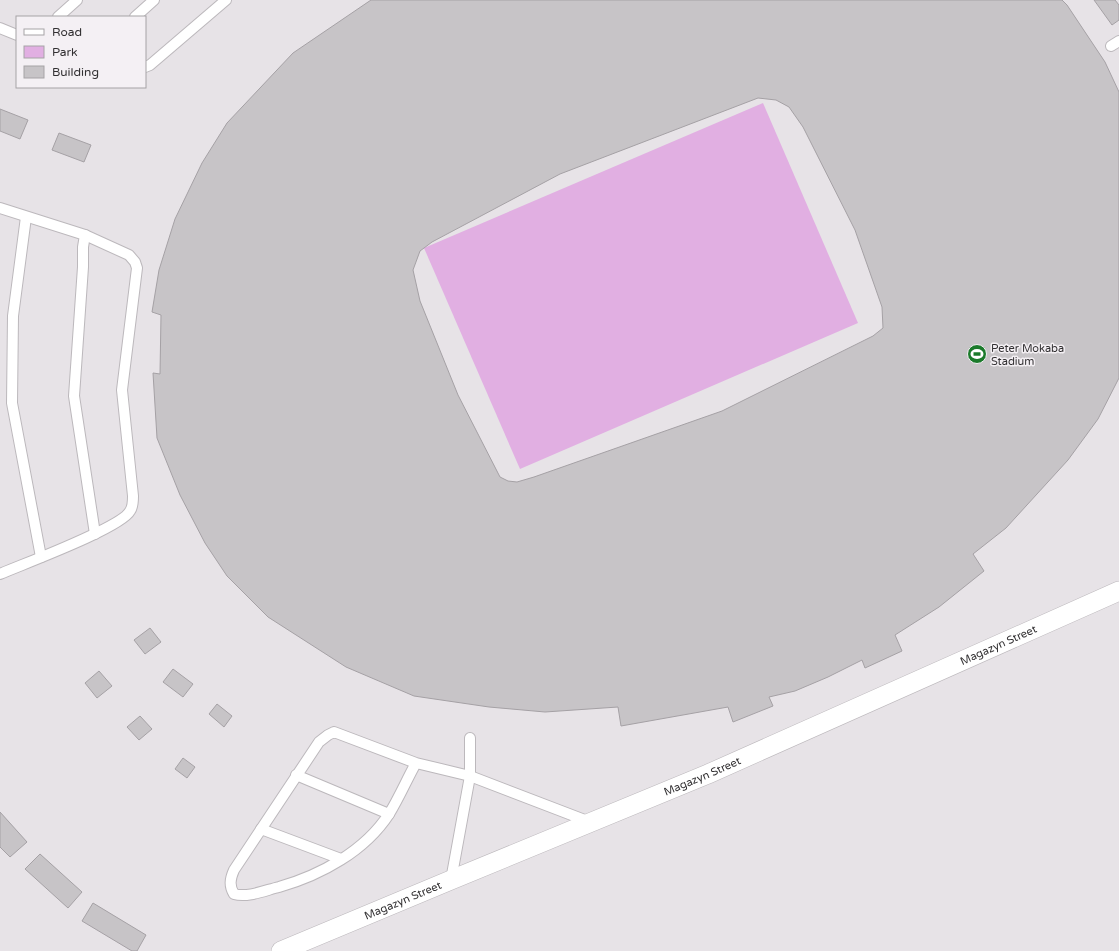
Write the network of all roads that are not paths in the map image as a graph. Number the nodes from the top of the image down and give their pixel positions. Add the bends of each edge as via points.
1 (77, 0) edge
2 (154, 0) edge
3 (226, 0) edge
4 (59, 16) edge
5 (136, 16) edge
6 (0, 28) edge
7 (16, 34) edge
8 (146, 67) edge
9 (0, 208) edge
10 (26, 216) junction
11 (85, 235) junction
12 (95, 534) junction
13 (41, 556) junction
14 (0, 574) edge
15 (1119, 591) edge
16 (470, 738) dead end
17 (416, 762) junction
18 (296, 775) junction
19 (470, 776) junction
20 (389, 814) junction
21 (590, 822) junction
22 (261, 829) junction
23 (341, 859) junction
24 (451, 880) junction
25 (281, 951) edge

1 - 4 lane
2 - 5 lane
3 - 8 lane
6 - 7 lane
9 - 10 lane
10 - 11 lane
10 - 13 lane via 12,316 12,403
11 - 12 lane via 74,396
11 - 12 lane via 129,255 137,268 122,390 133,496 131,511
12 - 13 lane
13 - 14 lane
15 - 21 street, Magazyn Street via 708,774
16 - 19 lane
17 - 18 lane via 334,732 319,742
17 - 19 lane
17 - 20 lane
18 - 20 lane
18 - 22 lane
19 - 21 lane
19 - 24 lane
20 - 23 lane via 367,841
21 - 24 street, Magazyn Street
22 - 23 lane
22 - 23 lane via 231,876 231,890 234,894 240,896 299,881
24 - 25 street, Magazyn Street

